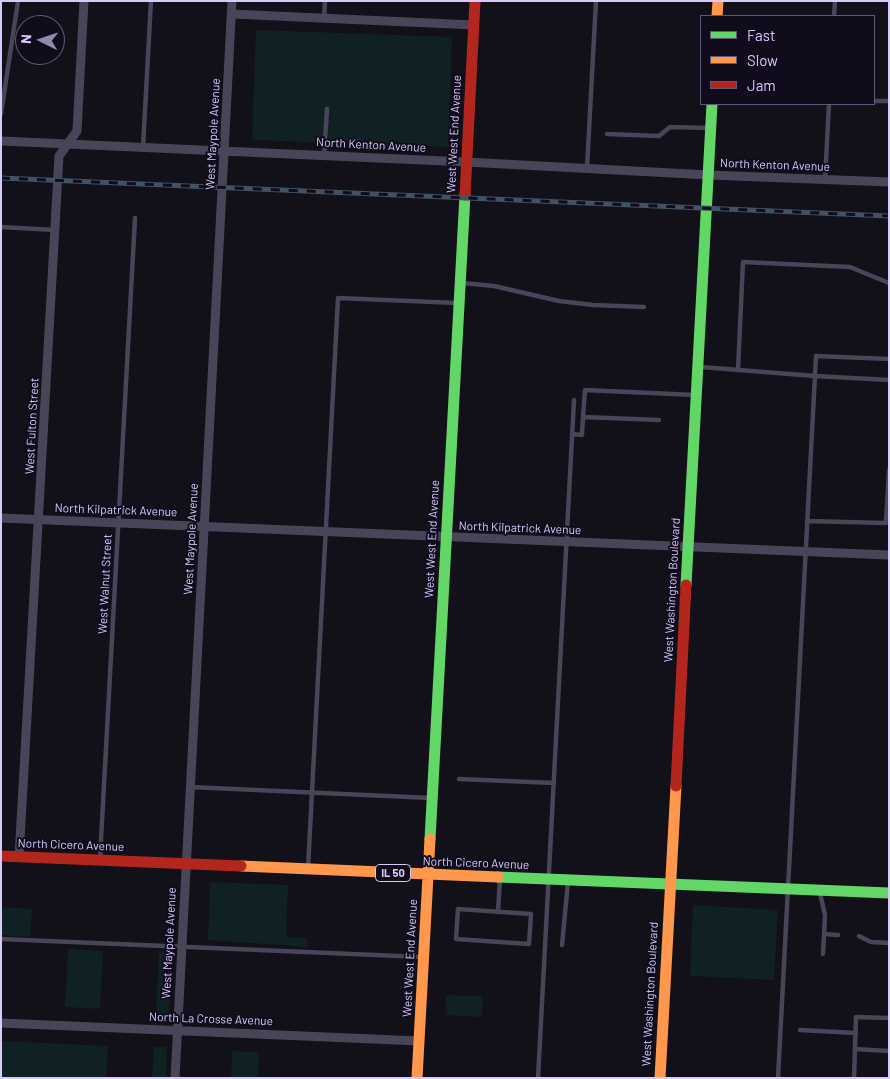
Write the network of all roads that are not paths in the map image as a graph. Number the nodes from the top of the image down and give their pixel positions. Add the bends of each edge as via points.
1 (18, 1) edge
2 (84, 1) edge
3 (151, 1) edge
4 (232, 1) edge
5 (325, 1) edge
6 (475, 1) edge
7 (596, 1) edge
8 (718, 1) edge
9 (835, 1) edge
10 (232, 14) junction
11 (717, 15) edge
12 (834, 15) edge
13 (324, 18) junction
14 (474, 25) junction
15 (875, 100) edge
16 (889, 101) edge
17 (712, 105) edge
18 (830, 105) edge
19 (326, 109) dead end
20 (1, 114) edge
21 (711, 128) junction
22 (607, 134) dead end
23 (1, 141) edge
24 (68, 144) junction
25 (143, 147) junction
26 (224, 151) junction
27 (324, 156) junction
28 (466, 162) junction
29 (587, 170) junction
30 (708, 175) junction
31 (825, 180) junction
32 (889, 182) edge
33 (135, 218) dead end
34 (1, 227) edge
35 (55, 230) junction
36 (460, 283) junction
37 (889, 283) edge
38 (459, 303) junction
39 (644, 306) dead end
40 (889, 359) edge
41 (698, 366) junction
42 (738, 370) junction
43 (815, 376) junction
44 (889, 380) edge
45 (696, 395) junction
46 (574, 400) dead end
47 (583, 417) junction
48 (659, 420) dead end
49 (572, 434) junction
50 (889, 470) edge
51 (1, 518) edge
52 (39, 520) junction
53 (807, 521) junction
54 (118, 523) junction
55 (204, 527) junction
56 (325, 532) junction
57 (446, 537) junction
58 (567, 542) junction
59 (688, 547) junction
60 (806, 552) junction
61 (889, 556) edge
62 (459, 779) dead end
63 (554, 783) junction
64 (190, 787) junction
65 (312, 792) junction
66 (432, 798) junction
67 (1, 856) edge
68 (19, 857) junction
69 (100, 860) junction
70 (186, 864) junction
71 (308, 869) junction
72 (428, 874) junction
73 (500, 877) junction
74 (548, 879) junction
75 (568, 880) junction
76 (669, 884) junction
77 (788, 889) junction
78 (819, 891) junction
79 (889, 893) edge
80 (498, 912) junction
81 (824, 934) junction
82 (838, 935) dead end
83 (859, 936) dead end
84 (1, 939) edge
85 (889, 943) edge
86 (562, 945) dead end
87 (182, 947) junction
88 (823, 954) dead end
89 (424, 958) junction
90 (889, 1018) edge
91 (1, 1023) edge
92 (177, 1030) junction
93 (800, 1030) dead end
94 (856, 1033) junction
95 (419, 1040) junction
96 (855, 1048) junction
97 (889, 1050) edge
98 (175, 1078) edge
99 (417, 1078) edge
100 (538, 1078) edge
101 (660, 1078) edge
102 (778, 1078) edge
103 (854, 1078) edge

1 - 20 lane
2 - 24 street, West Fulton Street via 77,131
3 - 25 lane
4 - 10 street, West Maypole Avenue
5 - 13 lane
6 - 14 street, West West End Avenue
7 - 29 lane
8 - 11 street
9 - 12 lane
10 - 13 street
10 - 26 street, West Maypole Avenue
13 - 14 street
14 - 28 street, West West End Avenue
15 - 16 lane
17 - 21 street, West Washington Boulevard
18 - 31 lane
19 - 27 lane
21 - 22 lane via 670,127 659,136
21 - 30 street, West Washington Boulevard
23 - 24 street, North Kenton Avenue
24 - 25 street, North Kenton Avenue
24 - 35 street, West Fulton Street via 60,156
25 - 26 street, North Kenton Avenue
26 - 27 street, North Kenton Avenue
26 - 55 street, West Maypole Avenue
27 - 28 street, North Kenton Avenue
28 - 29 street, North Kenton Avenue
28 - 36 street, West West End Avenue
29 - 30 street, North Kenton Avenue
30 - 31 street, North Kenton Avenue
30 - 41 street, West Washington Boulevard
31 - 32 street, North Kenton Avenue
33 - 54 lane, West Walnut Street
34 - 35 lane
35 - 52 street, West Fulton Street
36 - 38 street, West West End Avenue
36 - 39 lane via 494,286 559,301
37 - 42 lane via 850,267 742,262
38 - 56 lane via 338,298
38 - 57 street, West West End Avenue
40 - 43 lane via 816,356
41 - 42 lane
41 - 45 street, West Washington Boulevard
42 - 43 lane
43 - 44 lane
43 - 53 lane
45 - 47 lane via 585,390
45 - 59 street, West Washington Boulevard
46 - 49 lane
47 - 48 lane
47 - 49 lane via 582,435
49 - 58 lane
50 - 53 lane via 886,523
51 - 52 street, North Kilpatrick Avenue
52 - 54 street, North Kilpatrick Avenue
52 - 68 street, West Fulton Street
53 - 60 lane
54 - 55 street, North Kilpatrick Avenue
54 - 69 lane, West Walnut Street
55 - 56 street, North Kilpatrick Avenue
55 - 64 street, West Maypole Avenue
56 - 57 street, North Kilpatrick Avenue
56 - 65 lane
57 - 58 street, North Kilpatrick Avenue
57 - 66 street, West West End Avenue
58 - 59 street, North Kilpatrick Avenue
58 - 63 lane
59 - 60 street, North Kilpatrick Avenue
59 - 76 street, West Washington Boulevard
60 - 61 street, North Kilpatrick Avenue
60 - 77 lane
62 - 63 lane
63 - 74 lane
64 - 65 lane
64 - 70 street, West Maypole Avenue
65 - 66 lane
65 - 71 lane
66 - 72 street, West West End Avenue
67 - 68 street, North Cicero Avenue / IL 50
68 - 69 street, North Cicero Avenue / IL 50
69 - 70 street, North Cicero Avenue / IL 50
70 - 71 street, North Cicero Avenue / IL 50
70 - 87 street, West Maypole Avenue
71 - 72 street, North Cicero Avenue / IL 50
72 - 73 street, North Cicero Avenue / IL 50
72 - 89 street, West West End Avenue
73 - 74 street, North Cicero Avenue / IL 50
73 - 80 lane
74 - 75 street, North Cicero Avenue / IL 50
74 - 100 lane
75 - 76 street, North Cicero Avenue / IL 50
75 - 86 lane
76 - 77 street, North Cicero Avenue / IL 50
76 - 101 street, West Washington Boulevard
77 - 78 street, North Cicero Avenue / IL 50
77 - 102 lane
78 - 79 street, North Cicero Avenue / IL 50
78 - 81 lane via 825,915
80 - 80 lane via 458,909 456,940 529,944 531,914
81 - 82 lane
81 - 88 lane
83 - 85 lane via 870,942
84 - 87 lane
87 - 89 lane
87 - 92 street, West Maypole Avenue
89 - 95 street, West West End Avenue
90 - 94 lane via 856,1017
91 - 92 street, North La Crosse Avenue
92 - 95 street, North La Crosse Avenue
92 - 98 street, West Maypole Avenue
93 - 94 lane
94 - 96 lane
95 - 99 street, West West End Avenue
96 - 97 lane
96 - 103 lane

